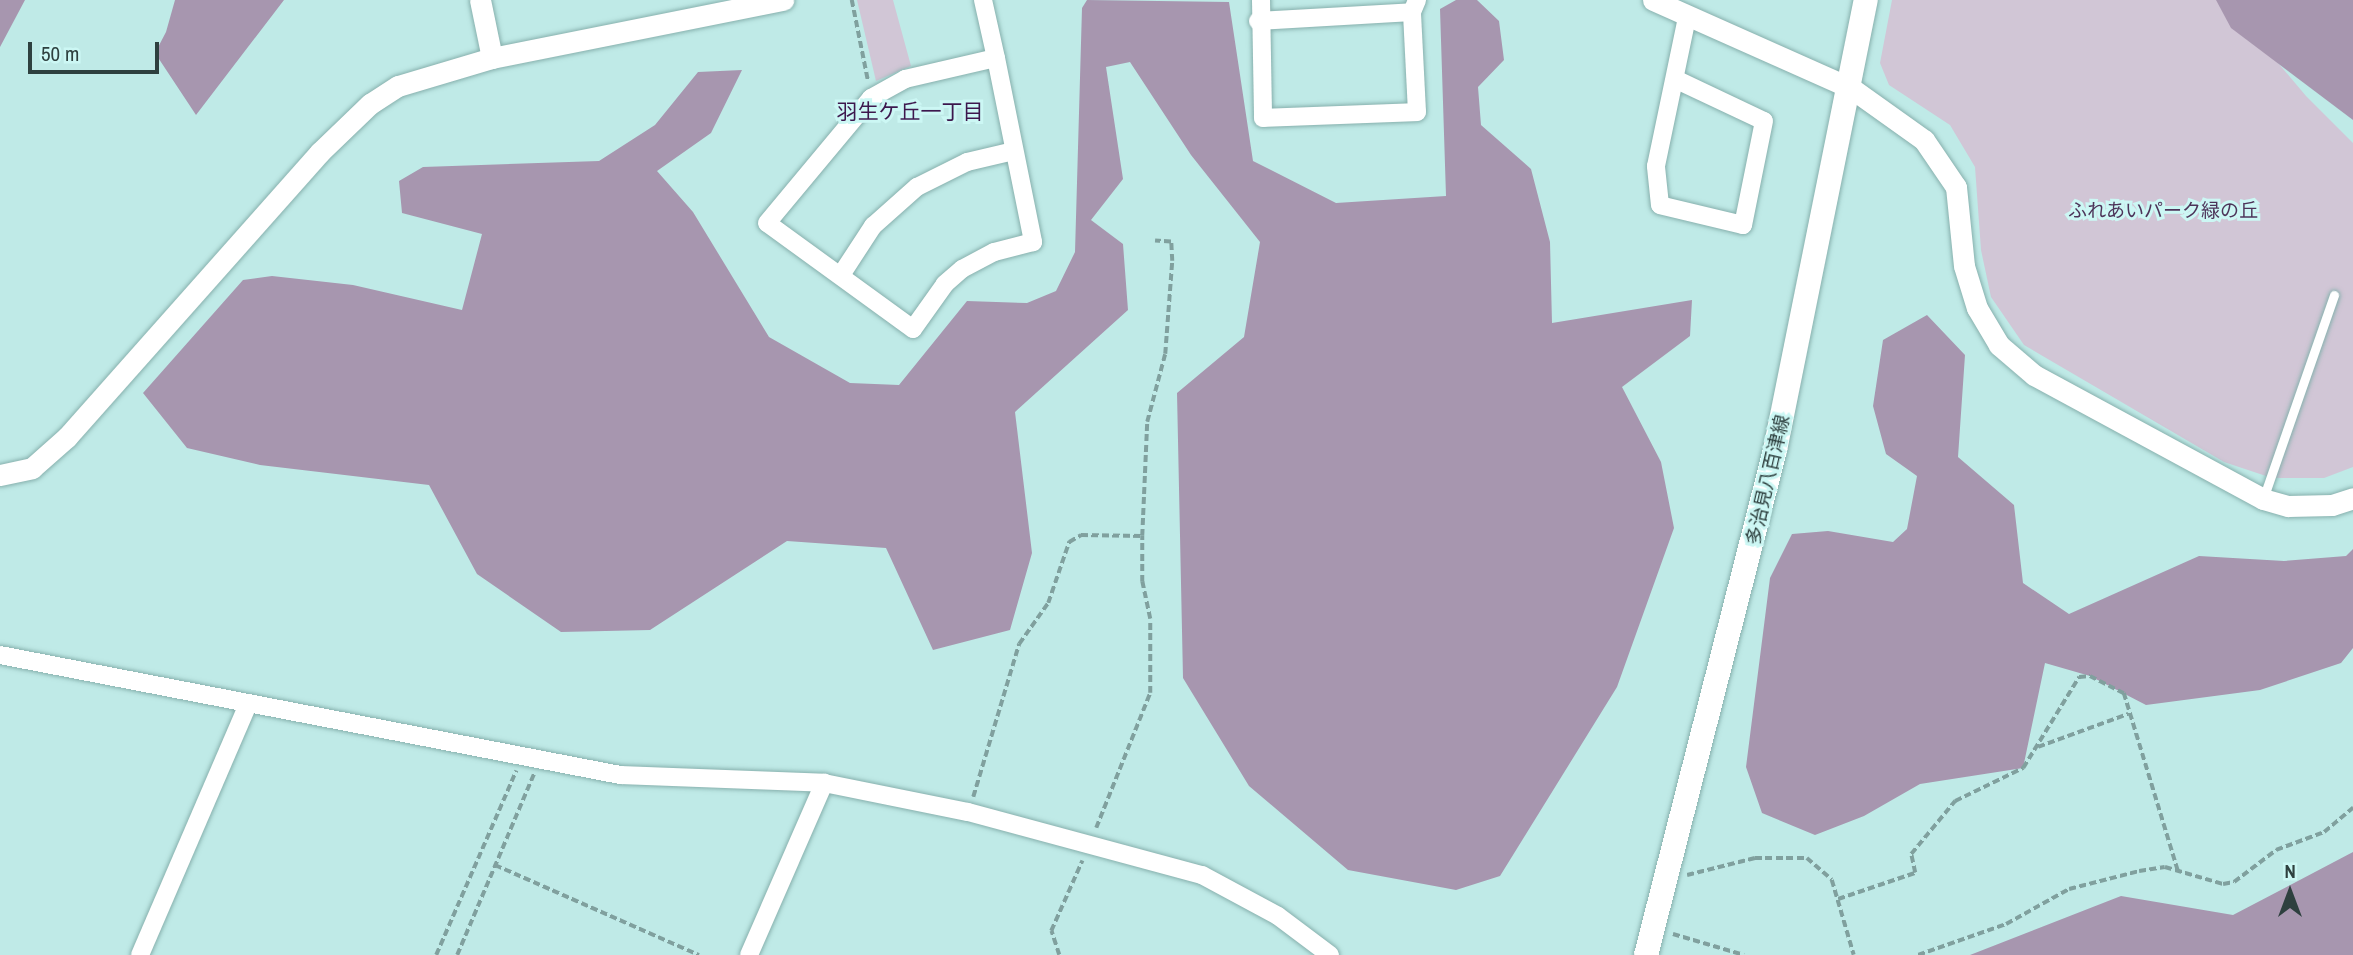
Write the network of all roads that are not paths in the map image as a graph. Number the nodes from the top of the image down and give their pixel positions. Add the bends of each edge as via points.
1 (480, 0) edge
2 (783, 0) edge
3 (983, 0) edge
4 (1261, 0) edge
5 (1653, 0) edge
6 (1866, 0) edge
7 (1414, 6) edge
8 (1687, 17) junction
9 (1258, 21) junction
10 (492, 58) junction
11 (996, 58) junction
12 (1675, 79) junction
13 (1851, 88) junction
14 (1014, 151) junction
15 (841, 275) junction
16 (2334, 295) dead end
17 (0, 475) edge
18 (2353, 498) edge
19 (2263, 499) junction
20 (0, 655) edge
21 (247, 706) junction
22 (824, 783) junction
23 (140, 955) edge
24 (749, 955) edge
25 (1330, 955) edge
26 (1646, 955) edge

1 - 10 street
2 - 10 street
3 - 11 street
4 - 9 street
5 - 8 street
6 - 13 main road, 多治見八百津線
7 - 9 street
7 - 9 street via 1417,112 1263,118
8 - 12 street
8 - 13 street
10 - 17 street via 425,76 370,104 319,153 67,437 32,468
11 - 14 street
11 - 15 street via 905,79 872,98 767,223
12 - 12 street via 1656,166 1660,205 1743,225 1764,121
13 - 19 street via 1908,125 1940,157 1956,187 1968,284 1987,326 2007,352 2034,375
13 - 26 main road, 多治見八百津線 via 1766,488
14 - 15 street via 968,162 917,187 873,226
14 - 15 street via 1034,242 994,252 962,269 945,284 913,329
16 - 19 lane
18 - 19 street via 2332,505 2288,506
20 - 21 street
21 - 22 street via 620,775
21 - 23 street
22 - 24 street
22 - 25 street via 1090,842 1202,876 1278,916

